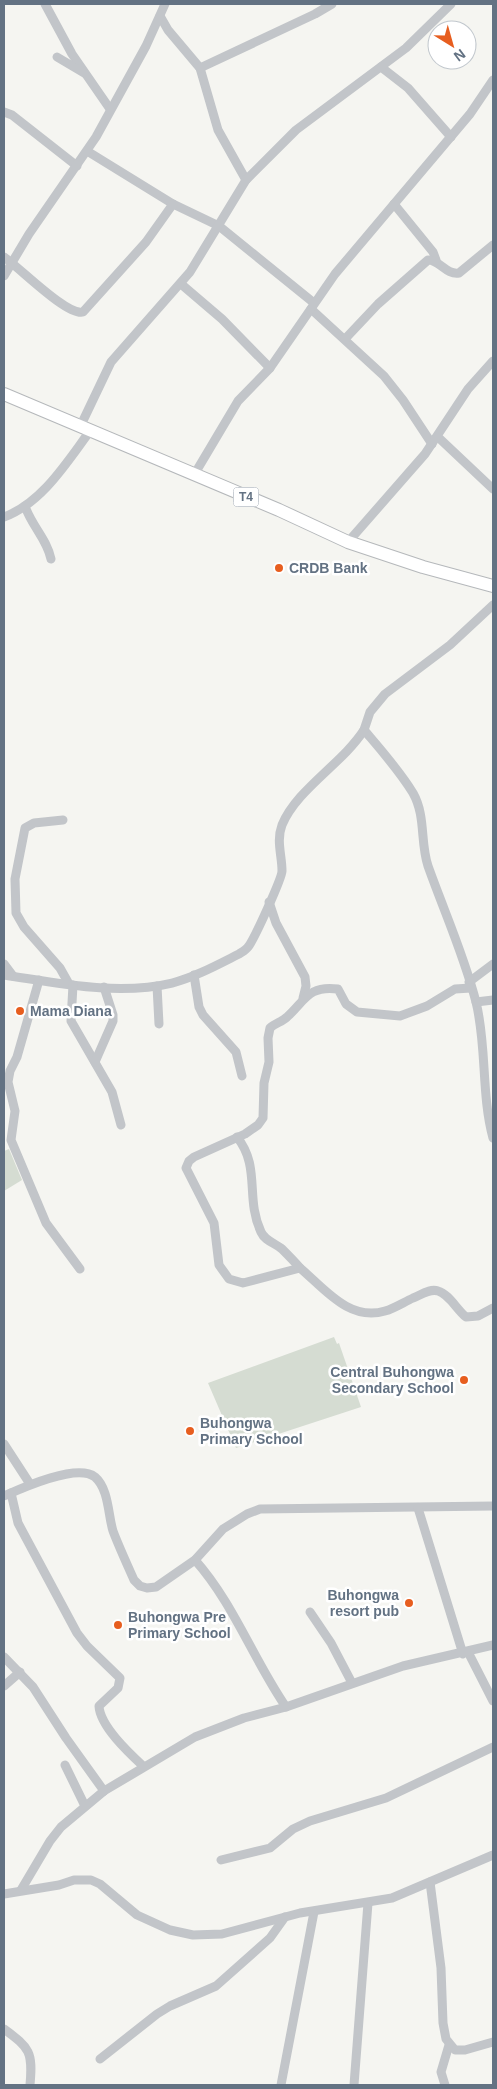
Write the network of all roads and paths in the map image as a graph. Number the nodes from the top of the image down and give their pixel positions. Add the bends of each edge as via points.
1 (46, 4) edge
2 (165, 4) edge
3 (332, 4) edge
4 (451, 4) edge
5 (160, 16) junction
6 (57, 57) dead end
7 (381, 67) junction
8 (200, 68) junction
9 (86, 74) junction
10 (493, 80) edge
11 (110, 109) junction
12 (4, 112) edge
13 (451, 137) junction
14 (87, 151) junction
15 (77, 166) junction
16 (246, 180) junction
17 (173, 204) junction
18 (394, 204) junction
19 (219, 226) junction
20 (493, 245) edge
21 (8, 260) edge
22 (433, 260) junction
23 (4, 276) edge
24 (181, 284) junction
25 (313, 306) junction
26 (345, 339) junction
27 (493, 362) edge
28 (270, 368) junction
29 (4, 396) edge
30 (85, 429) junction
31 (436, 442) junction
32 (194, 475) junction
33 (493, 489) edge
34 (25, 506) junction
35 (4, 517) edge
36 (348, 542) junction
37 (52, 558) dead end
38 (493, 585) edge
39 (493, 605) edge
40 (364, 730) junction
41 (63, 820) dead end
42 (269, 902) junction
43 (4, 964) edge
44 (493, 964) edge
45 (8, 975) edge
46 (194, 975) junction
47 (39, 980) junction
48 (71, 984) junction
49 (470, 985) junction
50 (156, 986) junction
51 (104, 987) junction
52 (303, 998) junction
53 (493, 1000) edge
54 (476, 1002) junction
55 (159, 1024) dead end
56 (94, 1062) junction
57 (7, 1071) edge
58 (242, 1076) dead end
59 (121, 1125) dead end
60 (237, 1138) junction
61 (493, 1138) edge
62 (300, 1268) junction
63 (80, 1269) dead end
64 (493, 1308) edge
65 (4, 1444) edge
66 (30, 1484) junction
67 (7, 1495) edge
68 (493, 1506) edge
69 (418, 1508) junction
70 (195, 1560) junction
71 (310, 1612) dead end
72 (493, 1645) edge
73 (465, 1653) junction
74 (4, 1658) edge
75 (20, 1672) junction
76 (352, 1683) junction
77 (4, 1686) edge
78 (493, 1701) edge
79 (286, 1707) junction
80 (493, 1747) edge
81 (66, 1765) dead end
82 (143, 1766) junction
83 (104, 1791) junction
84 (85, 1806) junction
85 (493, 1855) edge
86 (221, 1860) dead end
87 (430, 1882) junction
88 (21, 1890) junction
89 (4, 1894) edge
90 (368, 1903) junction
91 (314, 1912) junction
92 (286, 1917) junction
93 (4, 2029) edge
94 (493, 2042) edge
95 (449, 2045) junction
96 (100, 2059) dead end
97 (30, 2085) edge
98 (281, 2085) edge
99 (354, 2085) edge
100 (444, 2085) edge

1 - 9 street
2 - 5 street
3 - 8 street
4 - 7 street via 427,29
5 - 8 street
5 - 11 street
6 - 9 street
7 - 13 street via 408,88
7 - 16 street via 314,115
8 - 16 street via 218,130
9 - 11 street
10 - 13 street
11 - 14 street
12 - 15 street
13 - 18 street
14 - 15 street
14 - 17 street
15 - 21 street
16 - 19 street
17 - 19 street
17 - 21 street via 146,242 83,312 71,310 58,301
18 - 22 street via 433,252 436,260
18 - 25 street via 335,274
19 - 24 street
19 - 25 street
20 - 22 street via 459,273 449,272
21 - 23 street
22 - 26 street via 423,263
24 - 28 street via 222,319
24 - 30 street via 111,362
25 - 26 street
25 - 28 street
26 - 31 street via 384,376
27 - 31 street via 468,389
28 - 32 street via 238,401
29 - 30 highway, T4
30 - 32 highway, T4
30 - 34 street via 52,480
31 - 33 street
31 - 36 street
32 - 36 highway, T4
34 - 35 street
34 - 37 street
36 - 38 highway, T4
39 - 40 street via 450,645 384,694 370,712
40 - 42 street via 355,744 313,784 283,823 279,840 281,881
40 - 49 street via 414,794 421,814 428,866 454,930
41 - 48 street via 34,823 25,828 17,865 15,896 19,920
42 - 46 street via 247,948
42 - 52 street via 276,923 305,977
43 - 45 street
44 - 49 street
45 - 47 street
46 - 50 street
46 - 58 street via 199,1007 236,1052
47 - 48 street
47 - 57 street via 17,1057
48 - 51 street
48 - 56 street via 71,1021
49 - 52 street via 400,1016 357,1012 346,1004 338,989 318,990
49 - 54 street
50 - 51 street
50 - 55 street
51 - 56 street via 113,1021
52 - 60 street via 288,1016 270,1028 263,1118
53 - 54 street
54 - 61 street
56 - 59 street via 116,1100
57 - 63 street via 15,1110 11,1140 46,1223
60 - 62 street via 249,1157 252,1204 262,1235
60 - 62 street via 194,1157 186,1168 214,1223 219,1265 228,1279 243,1283
62 - 64 street via 334,1300 356,1310 386,1310 437,1290 466,1317 478,1316
65 - 66 street
66 - 67 street
66 - 70 street via 83,1473 95,1477 104,1492 125,1561 140,1586 156,1587
67 - 82 street via 18,1523 77,1633 120,1678 118,1688 99,1706 100,1712 110,1731
68 - 69 street
69 - 70 street via 260,1509 223,1529
69 - 73 street
70 - 79 street via 226,1601 268,1682
71 - 76 street
72 - 73 street
73 - 76 street via 403,1666
73 - 78 street
74 - 75 street
75 - 77 street
75 - 83 street
76 - 79 street
79 - 82 street via 217,1728
80 - 86 street via 394,1794 310,1821 270,1848
81 - 84 street
82 - 83 street
83 - 84 street
84 - 88 street via 50,1841
85 - 87 street
87 - 90 street via 408,1893
87 - 95 street via 442,1981 443,2023
88 - 89 street
88 - 92 street via 91,1880 137,1915 170,1930 193,1935 222,1934
90 - 91 street
90 - 99 street
91 - 92 street
91 - 98 street
92 - 96 street via 270,1938 216,1986 163,2010
93 - 97 street via 27,2046 31,2059
94 - 95 street via 465,2050 455,2050
95 - 100 street via 442,2067

